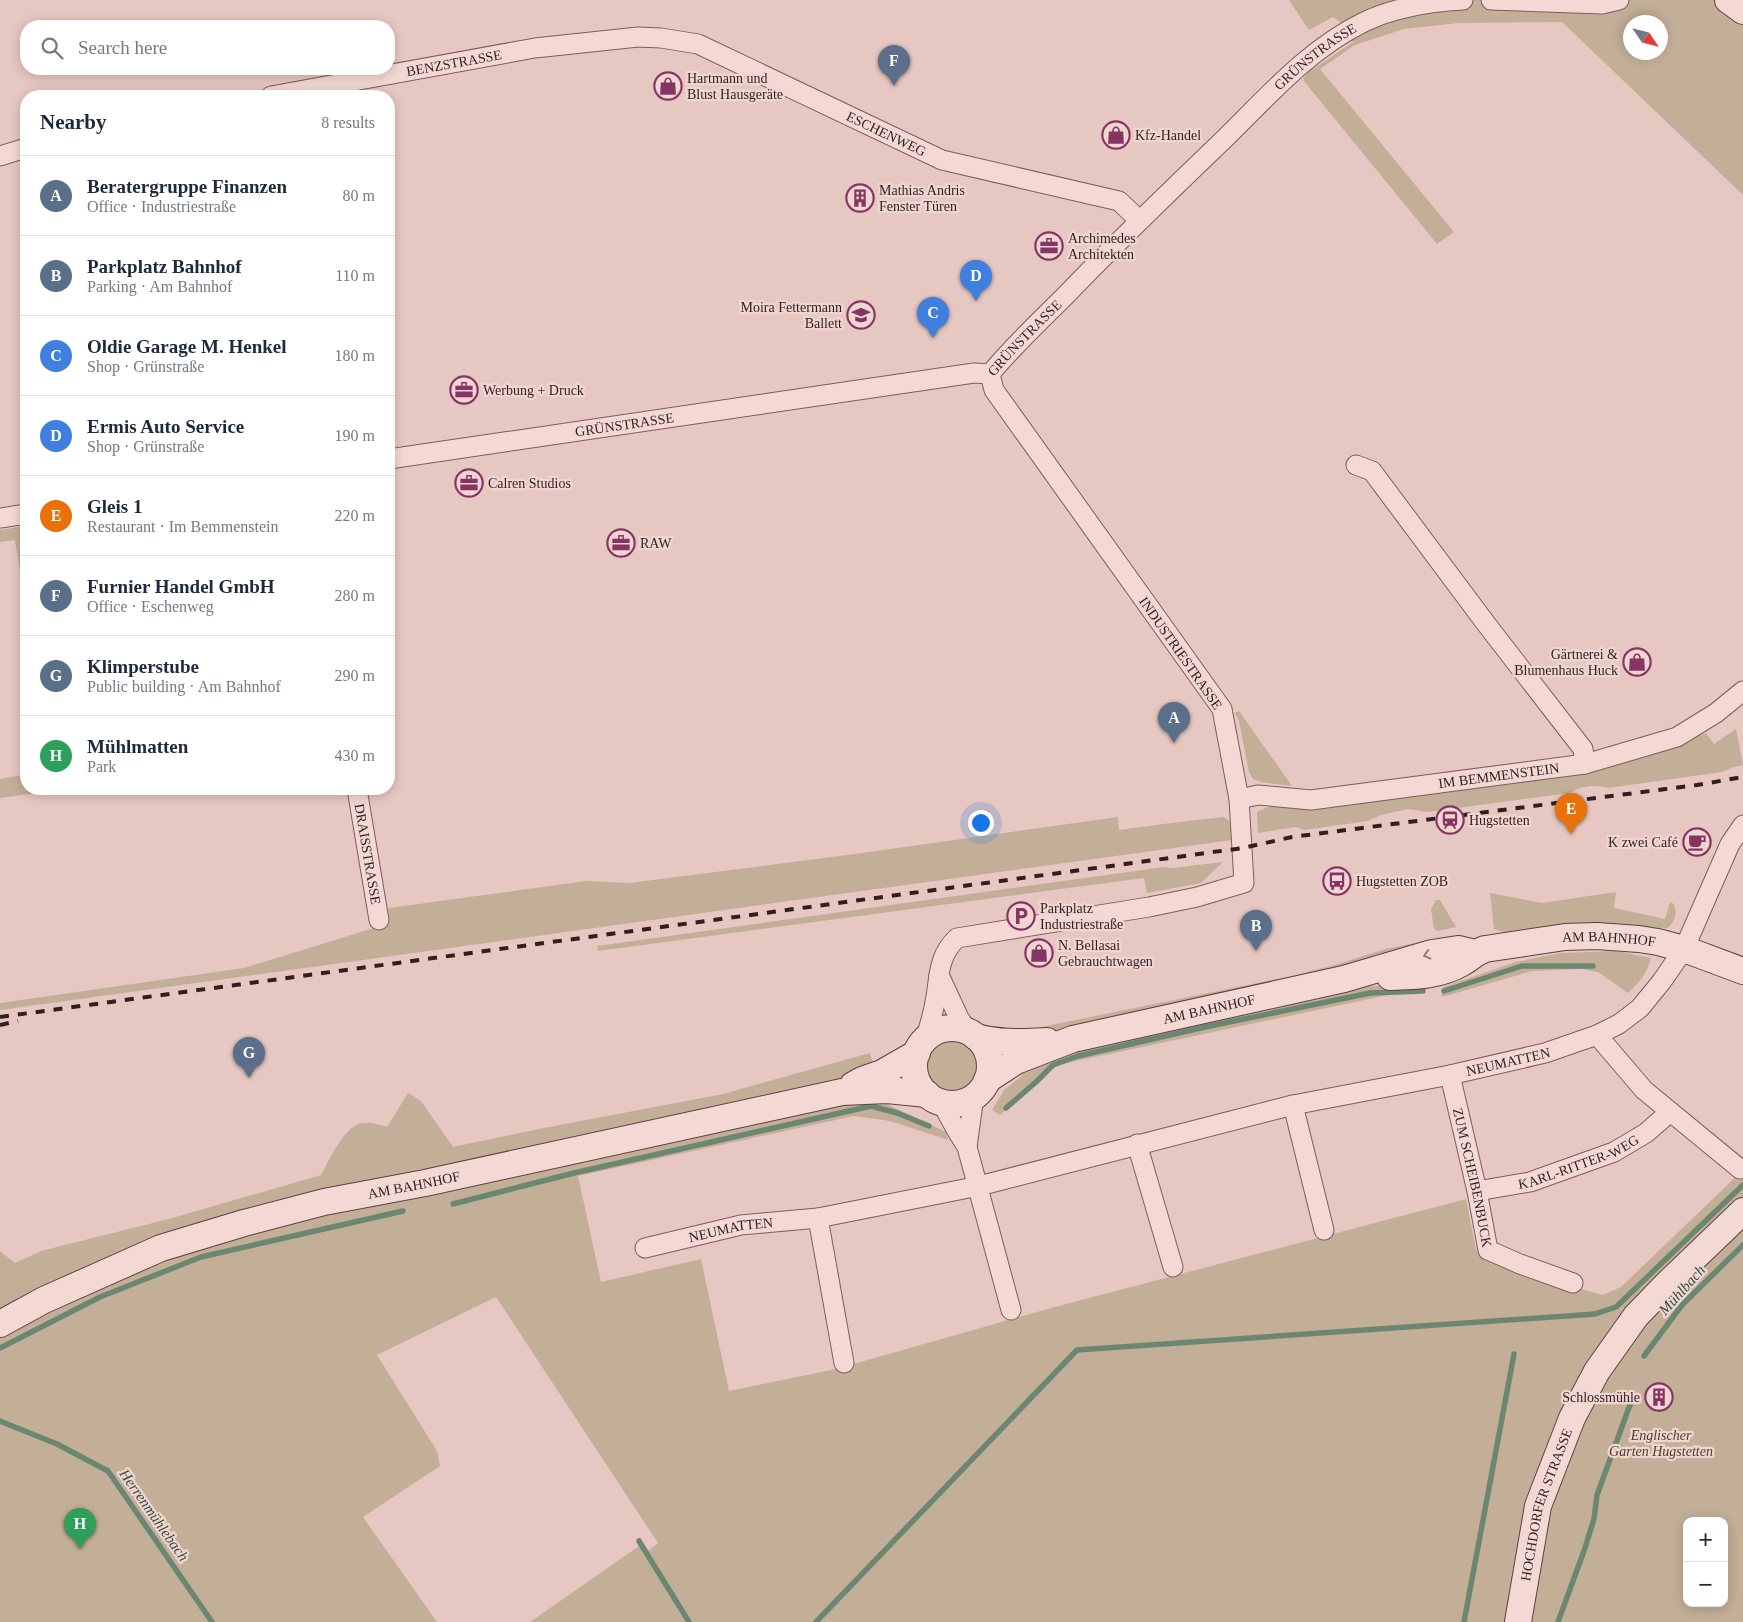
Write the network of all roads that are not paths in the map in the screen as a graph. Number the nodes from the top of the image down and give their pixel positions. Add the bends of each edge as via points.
1 (1463, 0) edge
2 (1491, 0) edge
3 (1619, 0) edge
4 (1728, 0) edge
5 (1561, 1) edge
6 (1743, 11) edge
7 (638, 37) joint
8 (395, 73) edge
9 (386, 75) edge
10 (303, 90) edge
11 (20, 150) edge
12 (0, 156) edge
13 (1139, 220) junction
14 (990, 374) junction
15 (395, 458) edge
16 (1356, 466) dead end
17 (20, 515) edge
18 (0, 518) edge
19 (1743, 691) edge
20 (1585, 764) junction
21 (358, 795) edge
22 (1239, 799) junction
23 (1743, 825) edge
24 (379, 920) dead end
25 (1684, 949) junction
26 (1743, 971) edge
27 (939, 975) junction
28 (972, 1034) junction
29 (1597, 1035) junction
30 (1073, 1039) junction
31 (921, 1047) junction
32 (1450, 1076) junction
33 (980, 1088) junction
34 (842, 1092) junction
35 (934, 1098) junction
36 (1293, 1105) junction
37 (1670, 1112) junction
38 (1137, 1144) junction
39 (968, 1147) junction
40 (1740, 1169) dead end
41 (979, 1186) junction
42 (1477, 1191) junction
43 (1743, 1211) edge
44 (818, 1218) junction
45 (1324, 1230) dead end
46 (645, 1248) dead end
47 (1173, 1267) dead end
48 (1573, 1283) dead end
49 (1011, 1310) dead end
50 (0, 1324) edge
51 (844, 1363) dead end
52 (1518, 1622) edge

1 - 13 street, GRÜNSTRASSE via 1402,8 1365,21 1332,40 1299,65
2 - 5 street
3 - 5 street via 1602,4
4 - 6 main road
7 - 8 street, BENZSTRASSE via 535,48
7 - 13 street, ESCHENWEG via 698,44 942,160 1119,201
9 - 10 street, BENZSTRASSE
11 - 12 street
13 - 14 street, GRÜNSTRASSE
14 - 15 street, GRÜNSTRASSE via 974,373
14 - 22 street, INDUSTRIESTRASSE via 994,390 1222,709
16 - 20 street via 1372,471 1583,749
17 - 18 street
19 - 20 street, IM BEMMENSTEIN via 1716,713 1677,737
20 - 22 street, IM BEMMENSTEIN via 1311,800 1258,795
21 - 24 street, DRAISSTRASSE
22 - 27 street, INDUSTRIESTRASSE via 1244,883 1149,907 956,938 947,947
23 - 25 street via 1730,844
25 - 26 main road, AM BAHNHOF
25 - 29 street, NEUMATTEN via 1640,1008
25 - 30 main road, AM BAHNHOF via 1639,939 1597,936 1533,941 1475,952 1462,964 1436,973 1344,979
27 - 28 street via 959,1018
27 - 31 street, INDUSTRIESTRASSE via 931,1023
28 - 30 main road, AM BAHNHOF via 994,1042 1011,1043
28 - 31 main road, AM BAHNHOF via 944,1029 935,1032
28 - 33 main road via 984,1046 990,1067
29 - 32 street, NEUMATTEN via 1545,1053
29 - 37 street via 1644,1090
30 - 33 main road, AM BAHNHOF via 1016,1062
31 - 34 main road, AM BAHNHOF via 882,1073
31 - 35 main road via 915,1061 915,1072 920,1085
32 - 36 street, NEUMATTEN
32 - 42 street, ZUM SCHEIBENBUCK
33 - 35 main road, AM BAHNHOF via 962,1102
33 - 39 street
34 - 35 main road, AM BAHNHOF via 887,1090
34 - 50 main road, AM BAHNHOF via 324,1202 244,1223 160,1248 44,1300
35 - 39 street
36 - 38 street, NEUMATTEN
36 - 45 street
37 - 40 street
37 - 42 street, KARL-RITTER-WEG via 1646,1133 1614,1152 1530,1182
38 - 41 street, NEUMATTEN
38 - 47 street
39 - 41 street
41 - 44 street, NEUMATTEN
41 - 49 street
42 - 48 street, ZUM SCHEIBENBUCK via 1488,1250
43 - 52 main road, HOCHDORFER STRASSE via 1636,1316 1592,1379 1572,1418 1538,1506
44 - 46 street, NEUMATTEN via 741,1225
44 - 51 street

